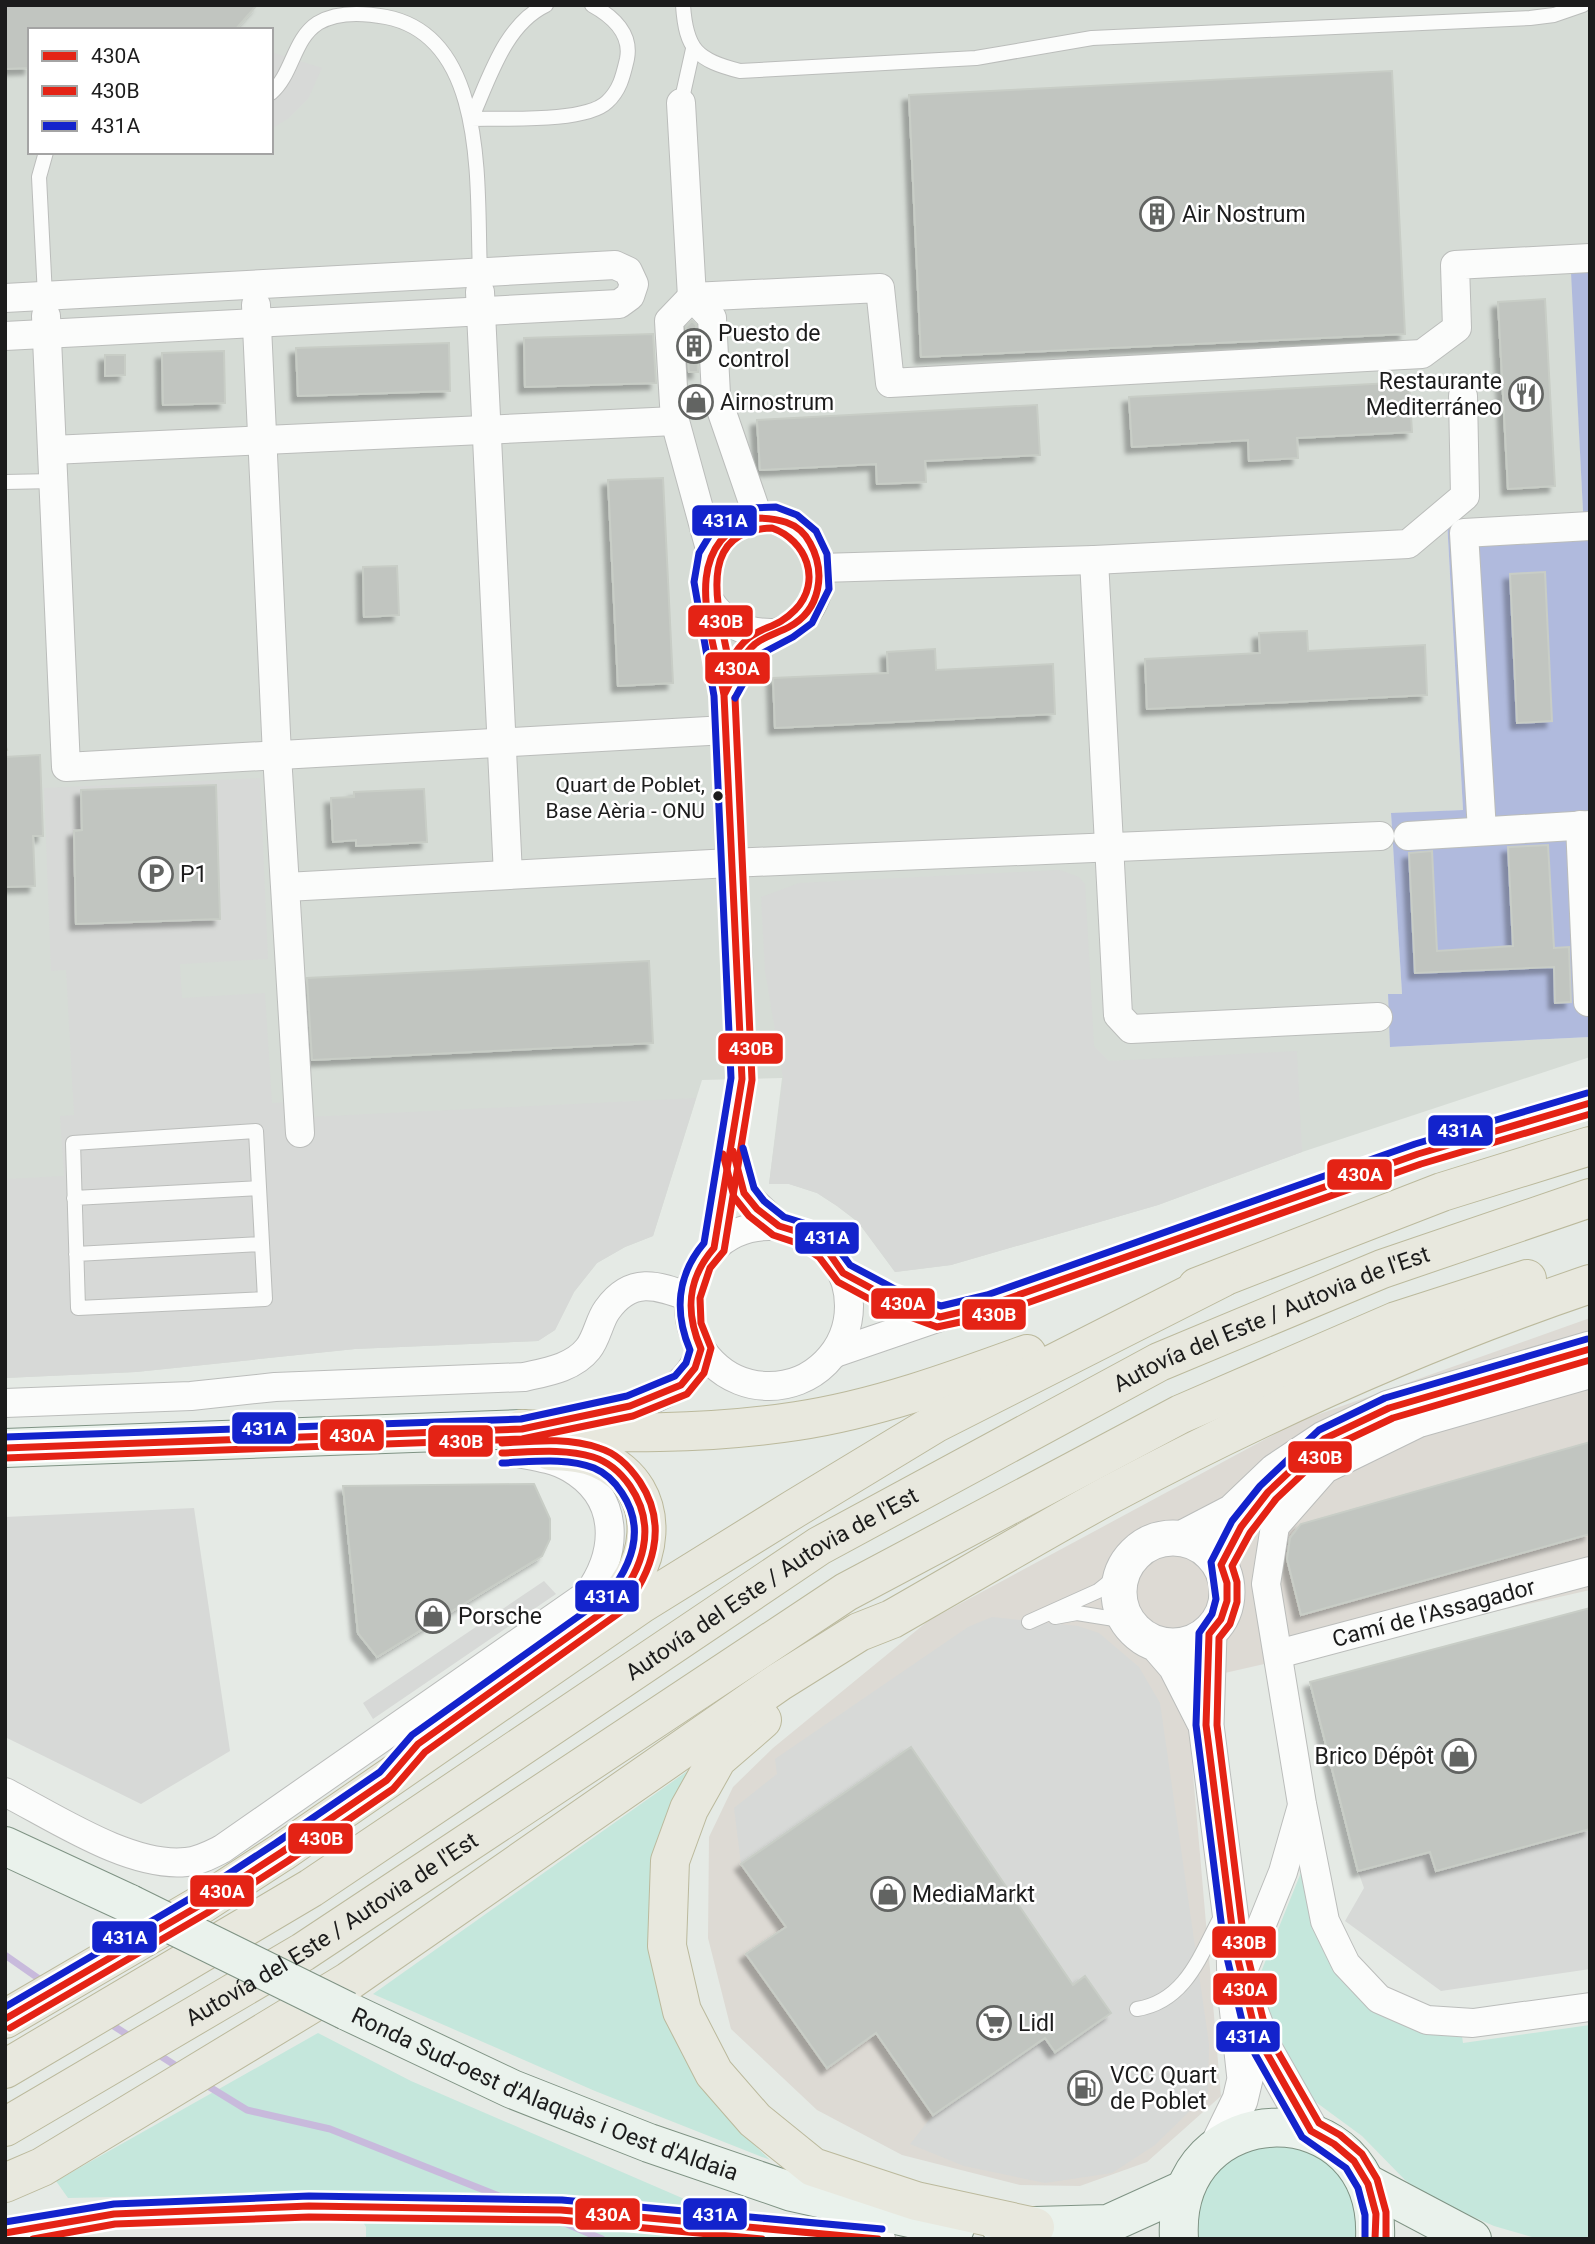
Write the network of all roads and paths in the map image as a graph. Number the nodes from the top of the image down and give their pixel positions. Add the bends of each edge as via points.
1 (546, 5) edge
2 (592, 5) edge
3 (683, 5) edge
4 (1583, 5) edge
5 (693, 49) junction
6 (273, 90) edge
7 (681, 103) joint
8 (471, 120) junction
9 (45, 154) edge
10 (1590, 258) edge
11 (480, 272) junction
12 (255, 285) junction
13 (45, 296) junction
14 (692, 297) junction
15 (5, 298) edge
16 (481, 311) junction
17 (257, 323) junction
18 (47, 334) junction
19 (5, 336) edge
20 (716, 395) junction
21 (1462, 396) dead end
22 (674, 410) junction
23 (486, 429) junction
24 (262, 440) junction
25 (52, 450) junction
26 (54, 481) junction
27 (5, 482) edge
28 (758, 517) junction
29 (1590, 526) edge
30 (710, 549) junction
31 (1094, 560) junction
32 (820, 568) junction
33 (709, 600) junction
34 (771, 633) junction
35 (724, 695) junction
36 (726, 730) junction
37 (501, 742) junction
38 (277, 755) junction
39 (1585, 825) edge
40 (1482, 831) junction
41 (1380, 836) dead end
42 (1408, 836) dead end
43 (1109, 849) junction
44 (730, 863) junction
45 (508, 875) junction
46 (286, 887) junction
47 (1588, 1002) dead end
48 (1378, 1017) dead end
49 (1590, 1087) edge
50 (1590, 1103) edge
51 (1550, 1115) junction
52 (300, 1133) dead end
53 (1590, 1146) edge
54 (733, 1151) junction
55 (259, 1188) junction
56 (74, 1198) junction
57 (1590, 1198) edge
58 (779, 1226) junction
59 (262, 1244) junction
60 (715, 1248) junction
61 (76, 1254) junction
62 (1590, 1259) edge
63 (843, 1273) junction
64 (1222, 1278) junction
65 (1590, 1284) edge
66 (689, 1297) junction
67 (940, 1317) junction
68 (701, 1349) junction
69 (1590, 1349) edge
70 (835, 1353) junction
71 (1590, 1374) edge
72 (5, 1403) edge
73 (1324, 1439) junction
74 (517, 1441) junction
75 (5, 1448) edge
76 (5, 1470) edge
77 (1183, 1538) junction
78 (1221, 1565) junction
79 (1123, 1571) junction
80 (1590, 1571) edge
81 (892, 1619) junction
82 (1127, 1622) junction
83 (1209, 1633) junction
84 (1157, 1644) junction
85 (1278, 1654) junction
86 (1206, 1725) junction
87 (387, 1780) junction
88 (5, 1792) edge
89 (1302, 1804) junction
90 (5, 1846) edge
91 (1229, 1903) junction
92 (1238, 1957) junction
93 (348, 1996) junction
94 (1590, 2007) edge
95 (1137, 2009) dead end
96 (5, 2019) edge
97 (5, 2068) edge
98 (9, 2125) edge
99 (1311, 2131) junction
100 (1218, 2145) junction
101 (5, 2183) edge
102 (1368, 2184) junction
103 (1183, 2190) junction
104 (5, 2233) edge
105 (1018, 2233) edge
106 (881, 2239) edge
107 (1179, 2239) edge
108 (1375, 2239) edge
109 (1472, 2239) edge

1 - 8 lane via 530,13 504,46
2 - 8 lane via 622,29 628,53 618,89 606,104 586,114
3 - 5 lane
4 - 5 lane via 1530,18 1092,38 976,58 740,71 718,65
5 - 7 lane
6 - 8 lane via 290,68 301,40 318,23 365,13 392,18 441,50 462,84
7 - 14 street
8 - 11 lane
9 - 13 lane via 38,177
10 - 14 street via 1455,265 1457,328 1422,355 890,383 880,288
11 - 12 street
11 - 16 street
11 - 16 street via 615,265 628,271 634,284 630,296 620,303
12 - 13 street
12 - 17 street
13 - 15 street
13 - 18 street
14 - 20 street via 712,318
14 - 22 street via 670,321
16 - 17 street
16 - 23 street
17 - 18 street
17 - 24 street
18 - 19 street
18 - 25 street
20 - 22 street
20 - 28 street
21 - 31 street via 1465,496 1408,544
22 - 23 street
22 - 30 street
23 - 24 street
23 - 37 street
24 - 25 street
24 - 38 street
25 - 26 street
26 - 27 lane
26 - 38 street via 66,767
28 - 30 street via 722,533
28 - 32 street via 792,525 806,536
29 - 40 street via 1464,533
30 - 33 street via 704,574
31 - 32 street
31 - 43 street
32 - 34 street via 817,594 803,617
33 - 34 street via 735,627
33 - 35 street
34 - 35 street via 751,648
35 - 36 street
36 - 37 street
36 - 44 street
37 - 38 street
37 - 45 street
38 - 46 street
39 - 40 street
39 - 47 street
40 - 42 street
41 - 43 street
43 - 44 street
43 - 48 street via 1118,1015 1131,1030
44 - 45 street
44 - 54 street via 742,1079
45 - 46 street
46 - 52 street
49 - 51 street
50 - 51 street
51 - 67 street via 1418,1154 990,1305
53 - 64 highway via 1442,1192
54 - 58 street via 744,1193
54 - 60 street
55 - 56 lane
55 - 56 lane via 256,1131 73,1143
55 - 59 lane
56 - 61 lane
57 - 97 highway, Autovía del Este / Autovia de l'Est via 1382,1269 1159,1362 819,1546 311,1888
58 - 60 street via 756,1227
58 - 63 street via 805,1234 827,1251
59 - 61 lane
59 - 61 lane via 265,1299 198,1303 78,1308
60 - 66 street via 701,1263
62 - 98 highway, Autovía del Este / Autovia de l'Est via 1396,1321 1181,1414 846,1592 303,1952
63 - 67 street via 891,1299
63 - 70 street via 849,1314
64 - 74 highway via 927,1390 798,1420
64 - 87 highway via 924,1430 640,1604
65 - 81 highway via 1498,1315 1316,1394 1110,1495
66 - 68 street via 691,1326
66 - 72 street via 655,1284 624,1291 607,1310 587,1349 559,1370 524,1377
67 - 70 street
68 - 70 street via 718,1368 741,1381 766,1387 793,1383 816,1372
68 - 74 street via 695,1368 681,1385 659,1397
69 - 73 street via 1389,1408
71 - 85 street via 1419,1423 1325,1468 1275,1526 1266,1584
73 - 77 street via 1276,1471 1233,1512
73 - 78 street via 1268,1492 1241,1527
74 - 75 main road
74 - 76 main road
74 - 87 highway via 576,1452 615,1468 639,1496 647,1517 647,1537 637,1572 614,1604 418,1744
74 - 88 street via 569,1467 599,1494 607,1512 610,1554 588,1594 222,1849 188,1862 154,1860 98,1839
77 - 78 street via 1198,1543
77 - 79 street via 1147,1544
78 - 83 street via 1227,1601 1222,1619
79 - 82 street via 1120,1606
79 - 82 lane via 1098,1591 1029,1622 1077,1613
80 - 85 street, Camí de l'Assagador
81 - 93 highway via 859,1632 779,1682
81 - 105 highway via 866,1643 790,1695 717,1759 689,1809 670,1861 667,1946 682,2011 714,2073 755,2120 813,2166
82 - 84 street via 1140,1636
83 - 84 street via 1194,1643
83 - 86 street
84 - 86 street via 1176,1666
85 - 89 street
86 - 91 street
87 - 96 highway via 202,1903
89 - 92 street via 1283,1872
89 - 94 street via 1325,1921 1346,1965 1379,1999 1427,2020 1473,2023
90 - 93 main road, Ronda Sud-oest d'Alaquàs i Oest d'Aldaia, bridge
91 - 92 street
91 - 95 lane via 1185,1984 1154,2006
92 - 99 street via 1265,2050
92 - 100 street via 1235,1989 1245,2079
93 - 101 highway
93 - 105 main road, Ronda Sud-oest d'Alaquàs i Oest d'Aldaia via 512,2089 649,2143 792,2192 950,2227
99 - 100 main road via 1279,2125 1247,2130
99 - 102 main road via 1354,2161
100 - 103 main road via 1197,2165
102 - 108 main road via 1377,2214
102 - 109 main road
103 - 105 main road, Ronda Sud-oest d'Alaquàs i Oest d'Aldaia via 1108,2224
103 - 107 main road via 1177,2218
104 - 106 street via 114,2214 310,2206 561,2210

